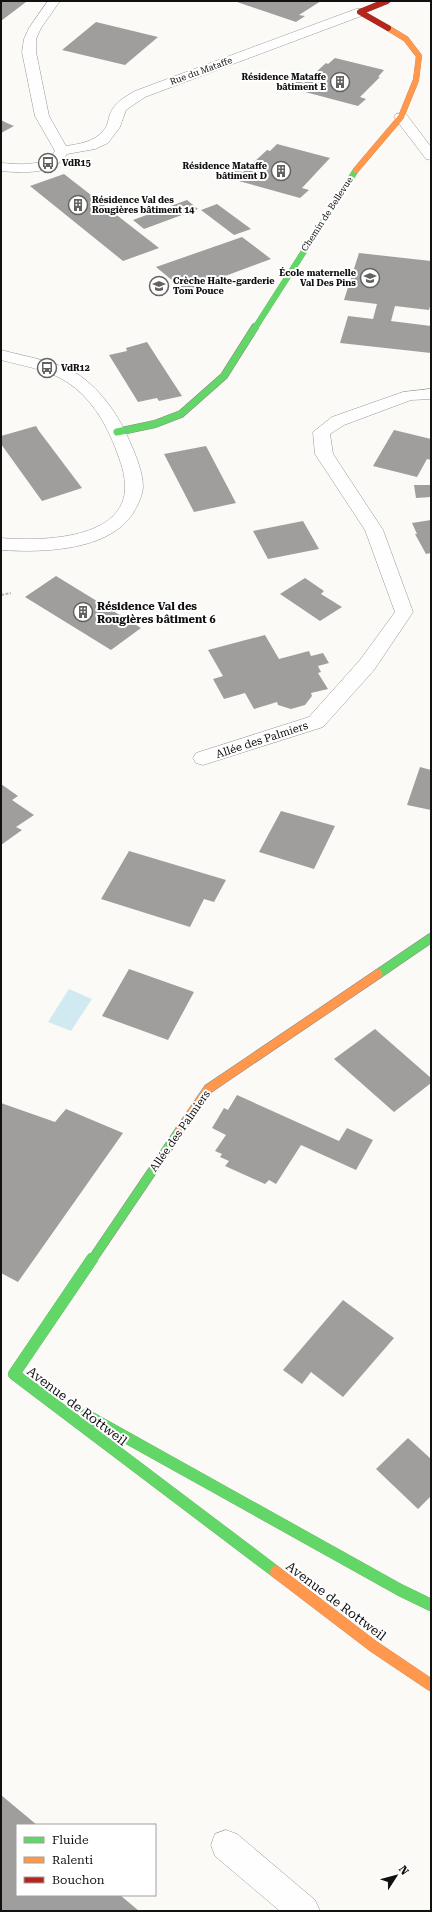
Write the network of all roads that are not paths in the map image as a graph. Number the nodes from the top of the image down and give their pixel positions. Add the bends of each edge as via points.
1 (54, 1) edge
2 (387, 1) edge
3 (360, 12) junction
4 (401, 116) junction
5 (62, 151) junction
6 (431, 156) edge
7 (1, 168) edge
8 (1, 355) edge
9 (431, 394) edge
10 (117, 432) junction
11 (1, 544) edge
12 (203, 758) dead end
13 (431, 938) edge
14 (11, 1373) junction
15 (431, 1605) edge
16 (431, 1684) edge
17 (226, 1845) dead end
18 (304, 1911) edge

1 - 5 street via 35,28 30,39 29,52 42,116
2 - 3 street
3 - 4 street, Chemin de Bellevue via 406,39 420,56 416,80
3 - 5 street, Rue du Mataffe via 140,94 120,108 112,129 103,139 83,148
4 - 6 street
4 - 10 street, Chemin de Bellevue via 350,177 224,376 180,414 155,424
5 - 7 street via 58,158 41,165
8 - 10 street via 65,374 73,379 97,402
9 - 12 street, Allée des Palmiers via 410,395 338,421 322,432 324,454 374,530 404,612 367,665 316,722
10 - 11 street via 134,482 134,494 121,516 103,530 63,544
13 - 14 street, Allée des Palmiers via 208,1089
14 - 15 street, Avenue de Rottweil
14 - 16 street, Avenue de Rottweil via 373,1646
17 - 18 street

